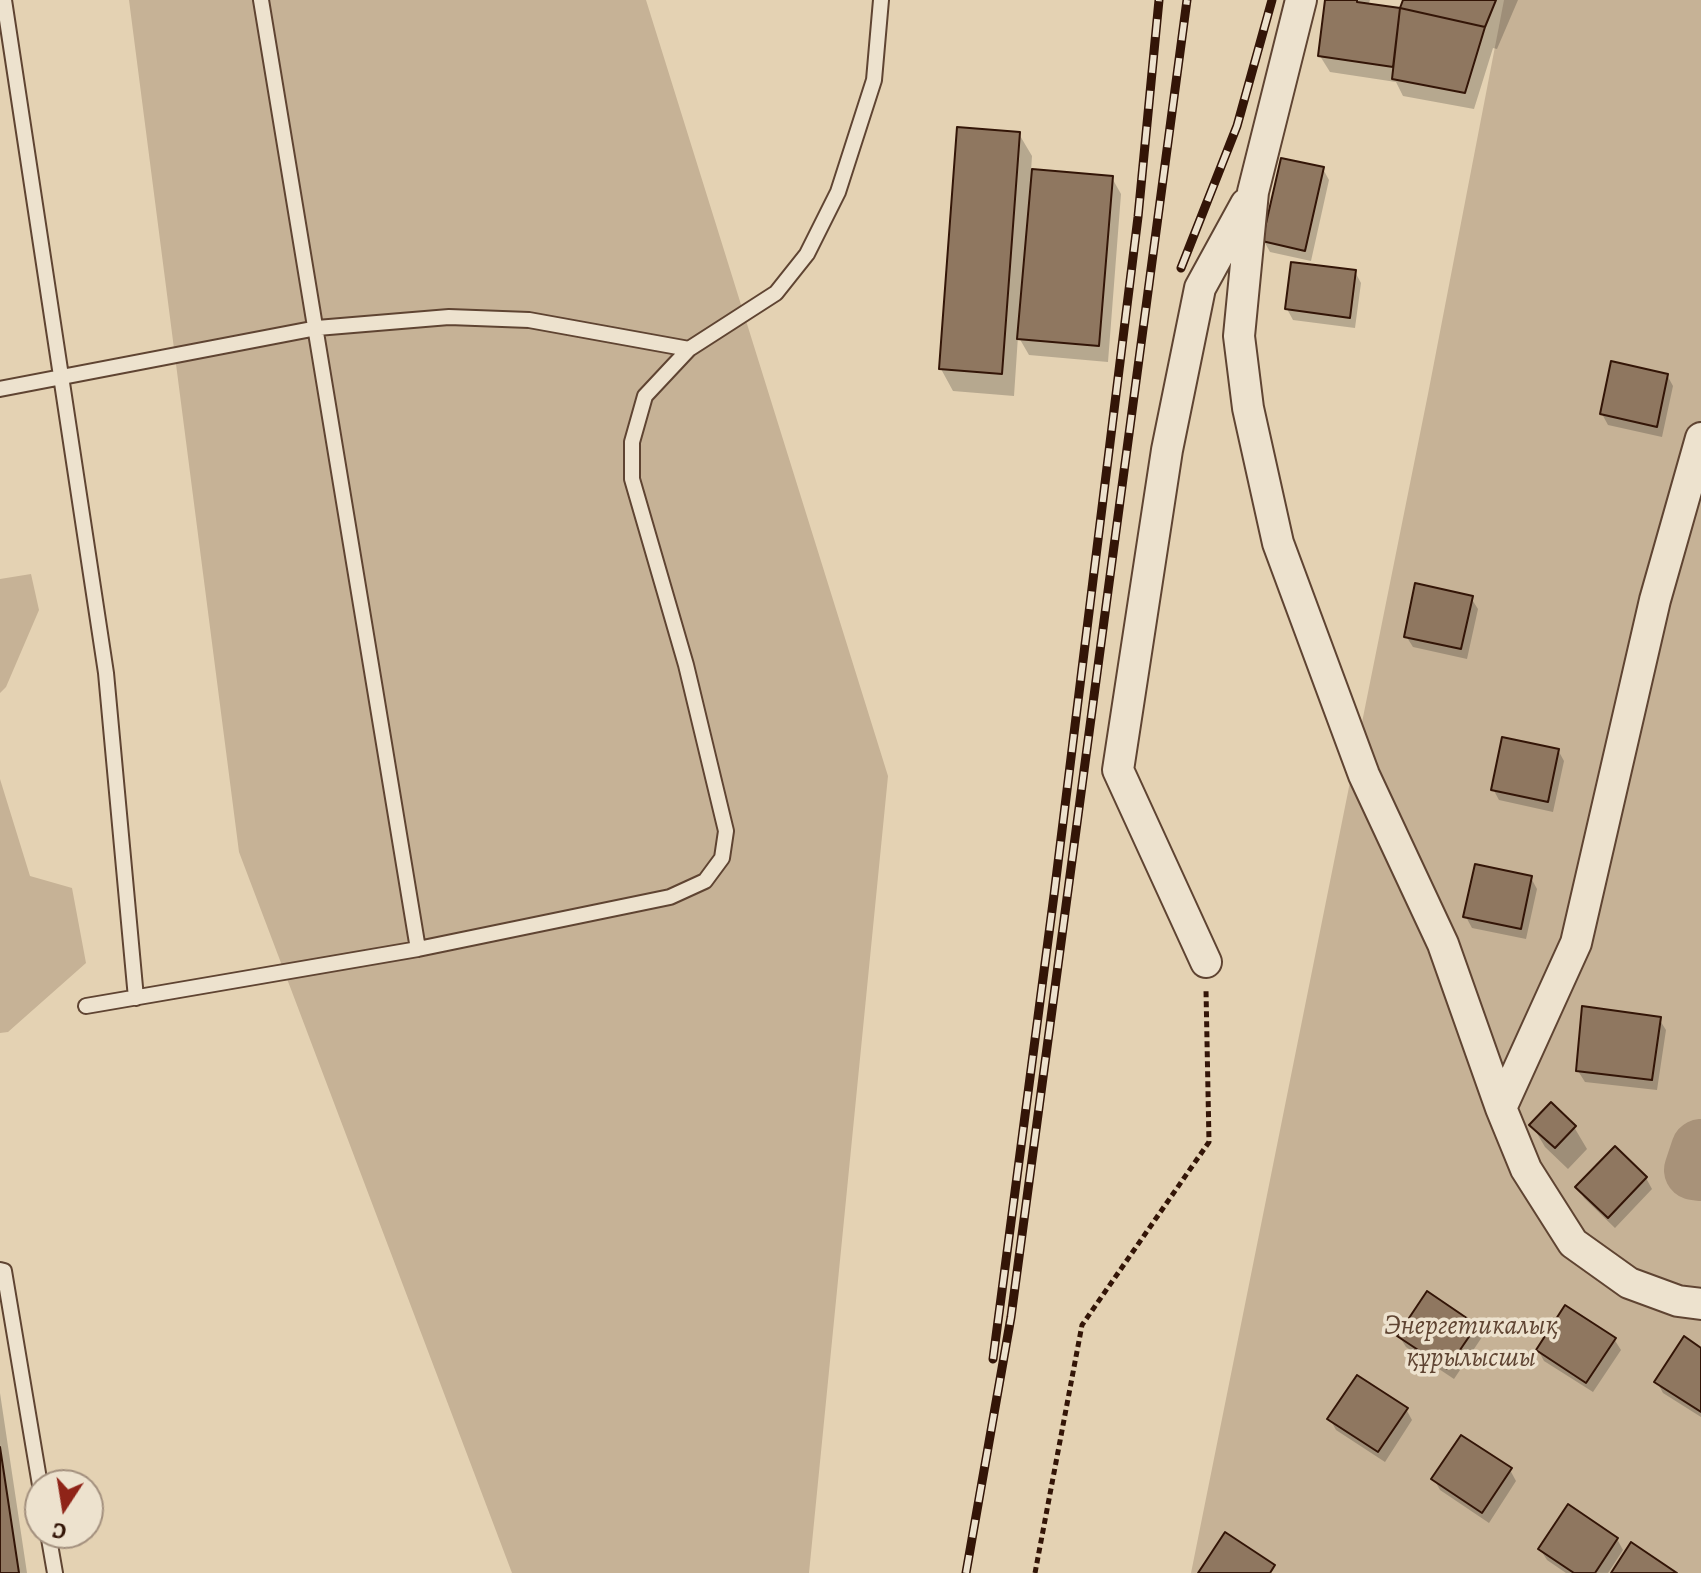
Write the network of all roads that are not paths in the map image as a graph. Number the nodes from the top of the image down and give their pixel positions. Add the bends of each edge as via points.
1 (4, 0) edge
2 (261, 0) edge
3 (881, 0) edge
4 (1301, 0) edge
5 (1253, 192) junction
6 (317, 328) junction
7 (689, 349) junction
8 (62, 377) junction
9 (0, 389) edge
10 (1701, 438) edge
11 (418, 949) junction
12 (1206, 962) road end
13 (136, 998) junction
14 (86, 1006) dead end
15 (1501, 1108) junction
16 (0, 1270) edge
17 (1701, 1304) edge
18 (37, 1469) edge
19 (51, 1549) edge
20 (55, 1573) edge

1 - 8 lane
2 - 6 lane
3 - 7 lane via 874,80 838,192 807,254 776,293
4 - 5 street
5 - 12 street via 1200,288 1167,450 1118,770
5 - 15 street via 1239,336 1248,408 1278,543 1364,775 1443,944
6 - 7 lane via 449,317 529,320
6 - 8 lane
6 - 11 lane
7 - 11 lane via 645,396 632,442 632,479 686,665 726,831 722,858 705,881 670,897
8 - 9 lane
8 - 13 lane via 106,673
10 - 15 street via 1655,600 1576,943
11 - 13 lane
13 - 14 lane
15 - 17 street via 1526,1169 1573,1243 1629,1283
16 - 18 lane
19 - 20 lane

